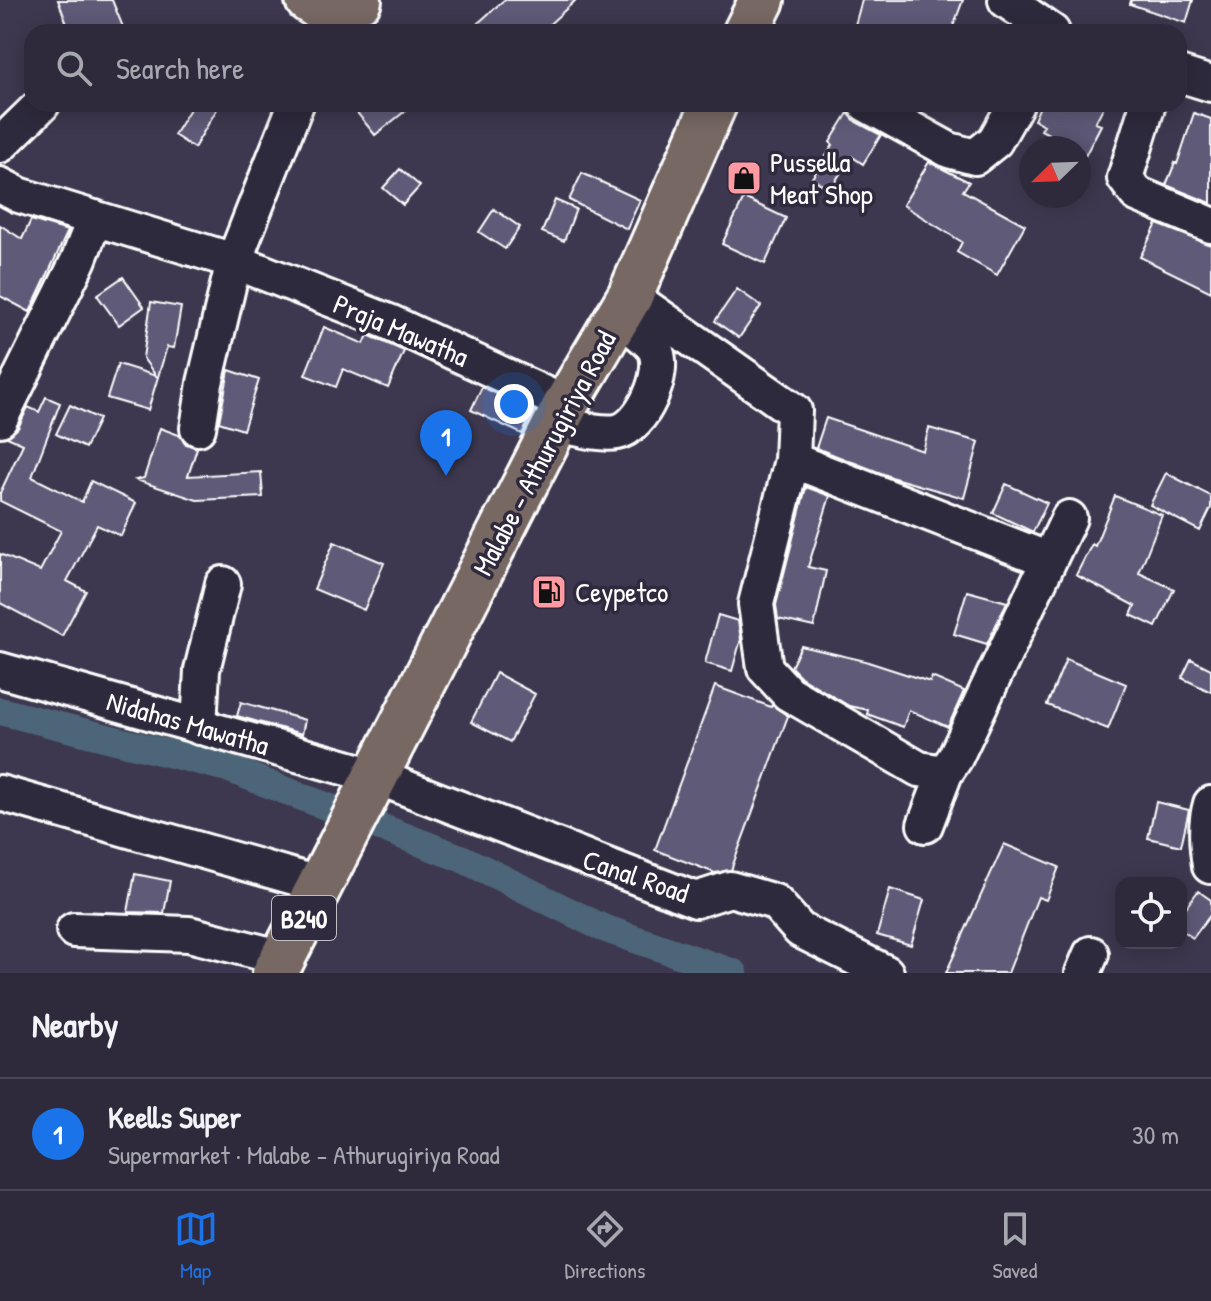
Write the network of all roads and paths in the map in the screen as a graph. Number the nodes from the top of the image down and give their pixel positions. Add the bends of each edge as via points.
1 (762, 0) edge
2 (1006, 0) edge
3 (750, 24) edge
4 (1040, 24) edge
5 (1187, 76) edge
6 (1211, 84) edge
7 (34, 112) edge
8 (293, 112) edge
9 (710, 112) edge
10 (880, 112) edge
11 (1011, 112) edge
12 (1146, 112) edge
13 (0, 145) edge
14 (0, 185) edge
15 (95, 218) junction
16 (1211, 225) edge
17 (234, 261) junction
18 (624, 306) junction
19 (560, 414) junction
20 (0, 419) edge
21 (198, 428) dead end
22 (792, 460) junction
23 (1069, 518) dead end
24 (1049, 560) junction
25 (223, 584) dead end
26 (0, 670) edge
27 (199, 727) junction
28 (945, 773) junction
29 (370, 787) junction
30 (0, 793) edge
31 (1211, 804) edge
32 (925, 825) dead end
33 (1210, 866) edge
34 (327, 873) junction
35 (74, 930) dead end
36 (279, 966) edge
37 (886, 973) edge

1 - 3 main road
2 - 4 street
5 - 6 street
7 - 13 street
8 - 17 street
9 - 18 main road, Malabe - Athurugiriya Road / B240
10 - 11 street via 949,150 975,157 995,141
12 - 16 street via 1125,178 1137,194
14 - 15 street, Praja Mawatha
15 - 17 street, Praja Mawatha
15 - 20 street
17 - 19 street, Praja Mawatha via 389,322
17 - 21 street
18 - 19 main road, Malabe - Athurugiriya Road / B240
18 - 19 street, Praja Mawatha via 654,348 659,365 654,389 633,424 620,432
18 - 22 street via 794,411
19 - 29 main road, Malabe - Athurugiriya Road / B240
22 - 24 street
22 - 28 street via 756,604 765,668 788,693 919,769
23 - 24 street
24 - 28 street
25 - 27 street via 202,670
26 - 27 street, Nidahas Mawatha
27 - 29 street, Nidahas Mawatha
28 - 32 street
29 - 34 main road, B240
29 - 37 street, Canal Road via 696,900 730,889 775,902 800,930
30 - 34 street
31 - 33 street
34 - 36 main road, B240
35 - 36 street via 189,934

